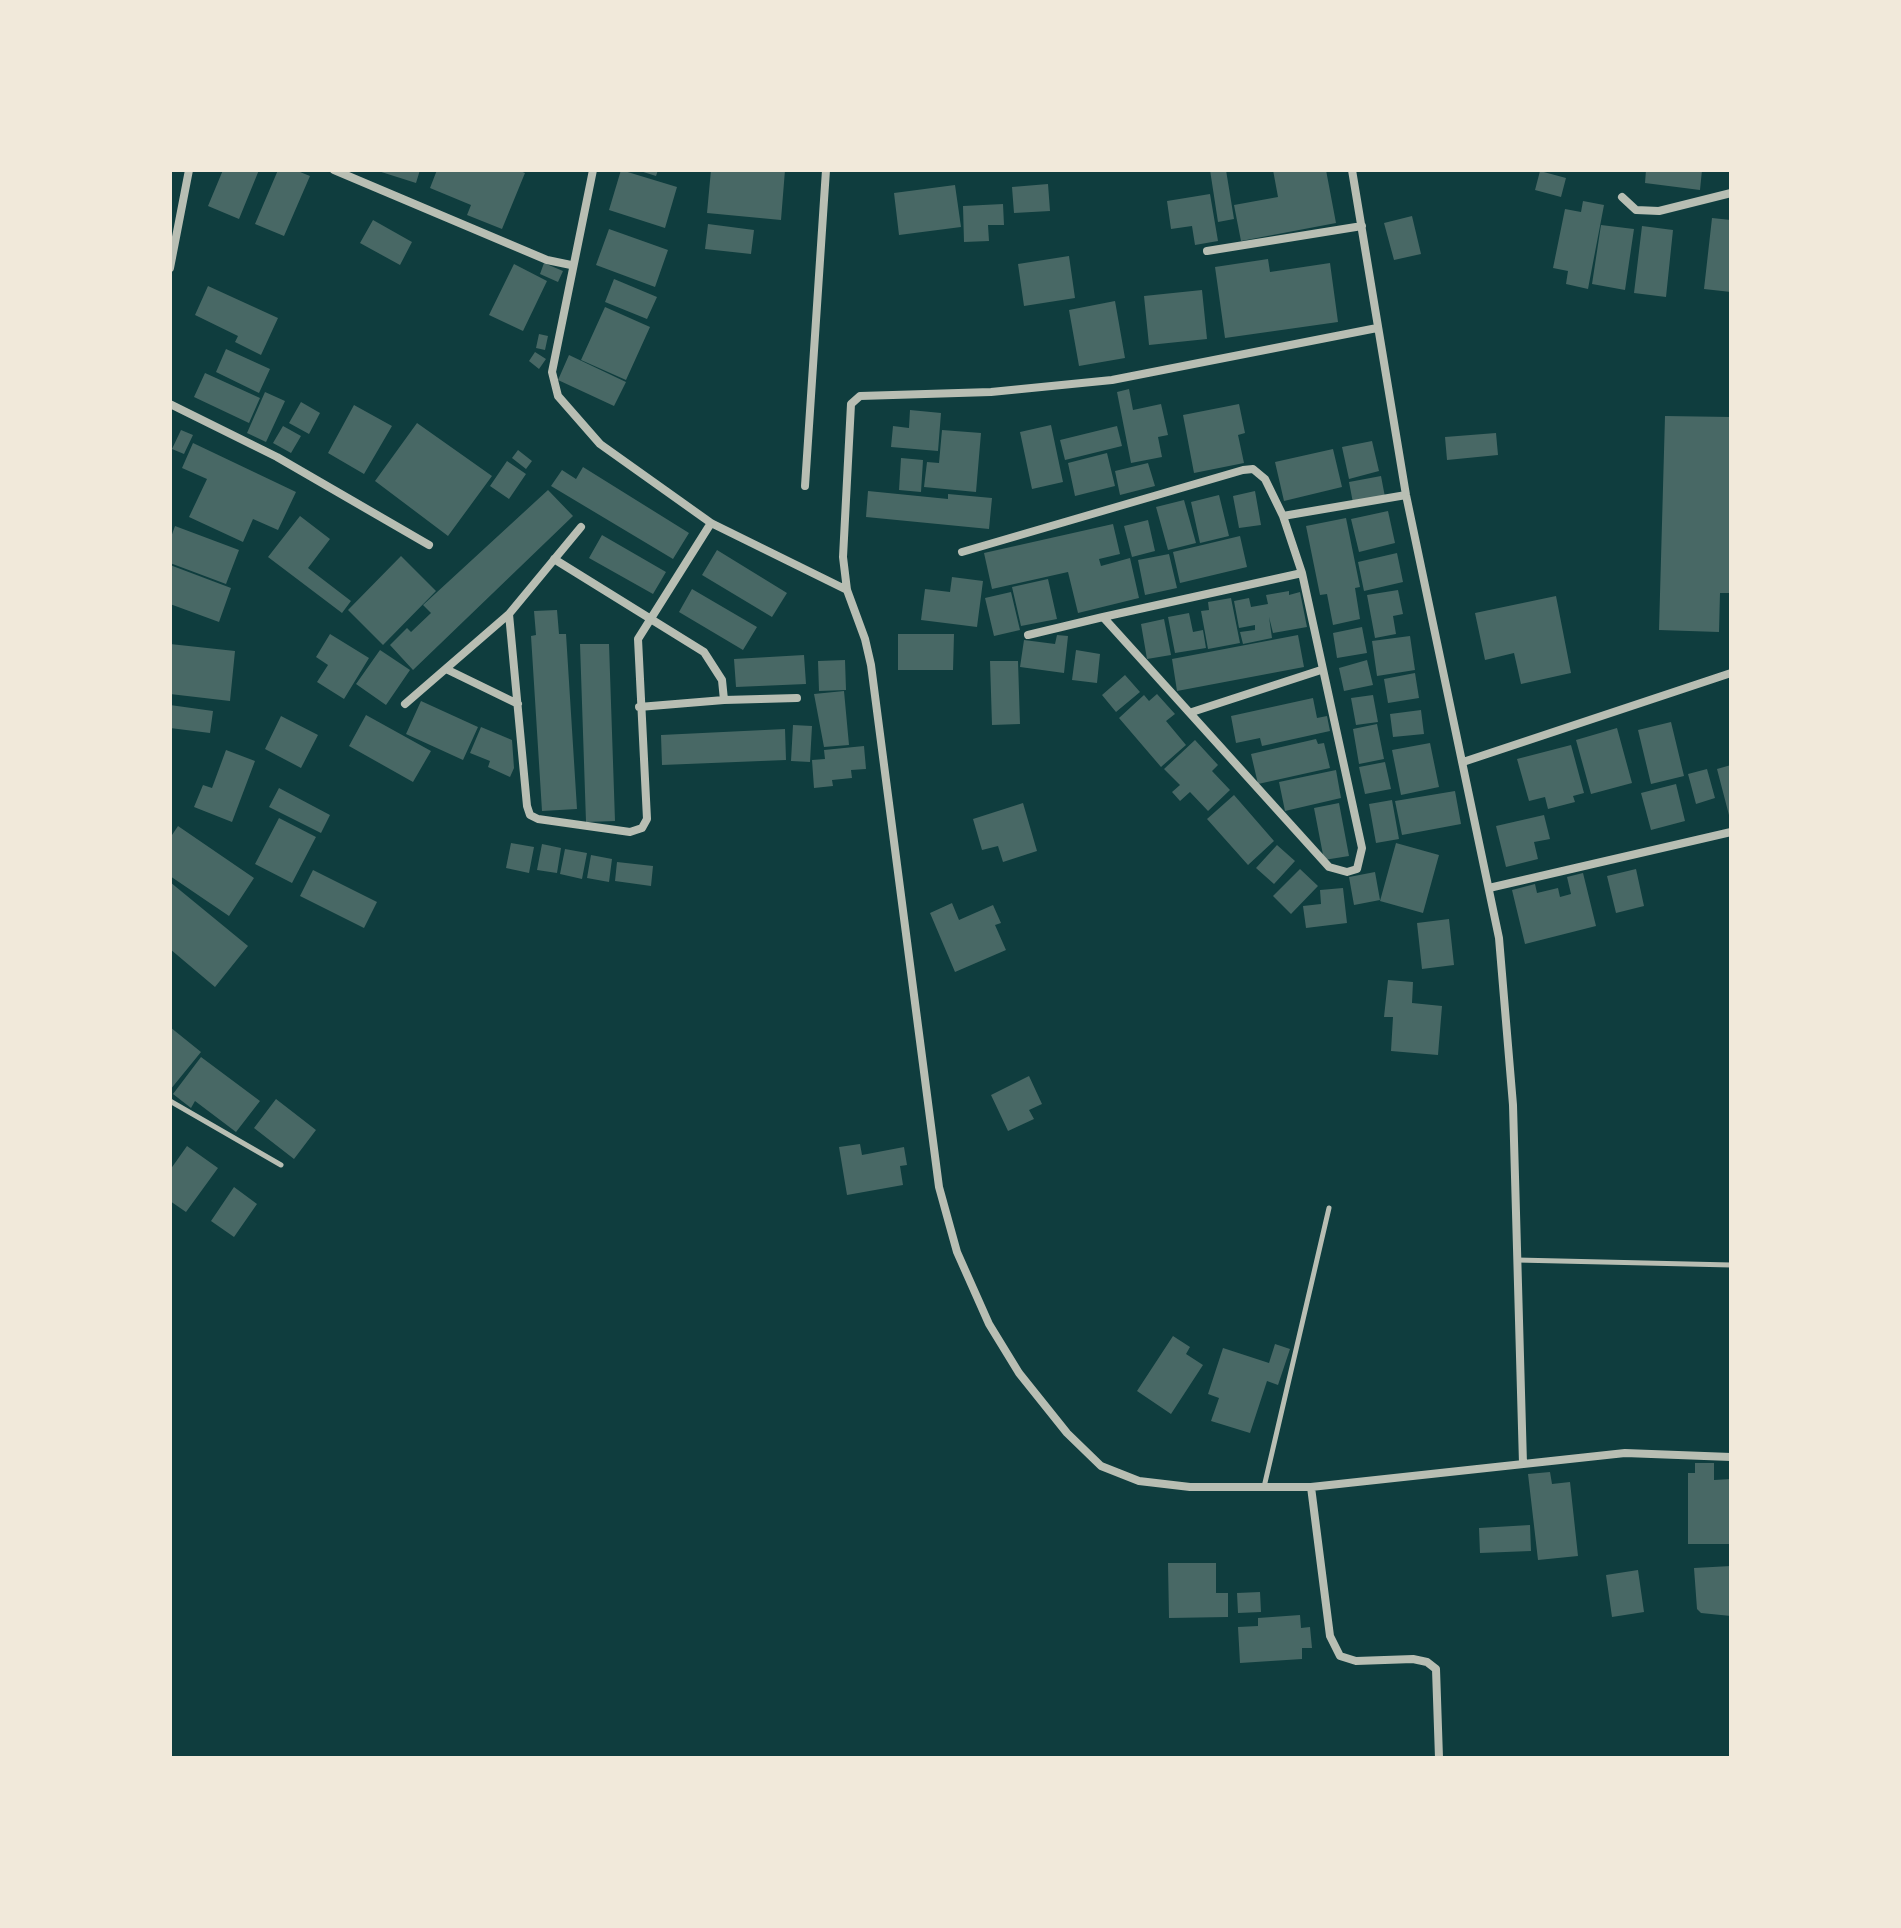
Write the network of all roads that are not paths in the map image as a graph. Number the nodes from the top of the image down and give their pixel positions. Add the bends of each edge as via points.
1 (189, 170) edge
2 (334, 170) edge
3 (593, 170) edge
4 (826, 170) edge
5 (1352, 170) edge
6 (1731, 193) edge
7 (1622, 197) dead end
8 (1362, 226) junction
9 (1207, 251) dead end
10 (571, 265) junction
11 (170, 268) edge
12 (1377, 328) junction
13 (170, 404) edge
14 (805, 486) dead end
15 (1406, 495) junction
16 (1283, 516) junction
17 (711, 523) junction
18 (581, 527) dead end
19 (429, 545) dead end
20 (962, 552) dead end
21 (554, 559) junction
22 (1302, 573) junction
23 (847, 590) junction
24 (509, 614) junction
25 (1103, 617) junction
26 (652, 618) junction
27 (1028, 635) dead end
28 (446, 669) junction
29 (1321, 670) junction
30 (1731, 673) edge
31 (797, 698) dead end
32 (724, 700) junction
33 (405, 704) dead end
34 (518, 704) junction
35 (639, 707) junction
36 (1192, 712) junction
37 (1463, 762) junction
38 (1731, 832) edge
39 (1489, 888) junction
40 (170, 1101) edge
41 (281, 1165) dead end
42 (1329, 1208) dead end
43 (1516, 1260) junction
44 (1731, 1265) edge
45 (1731, 1457) edge
46 (1523, 1464) junction
47 (1311, 1487) junction
48 (1264, 1488) junction
49 (1439, 1758) edge

1 - 11 street
2 - 10 street via 547,260
3 - 10 street
4 - 14 street
5 - 8 street
6 - 7 street via 1659,211 1636,210
8 - 9 street
8 - 12 street
10 - 17 street via 552,372 558,396 600,444
12 - 15 street
12 - 23 street via 1112,380 991,392 860,396 849,412 842,528
13 - 19 street via 277,457
15 - 16 street
15 - 37 street
16 - 20 street via 1265,479 1253,469 1243,470
16 - 22 street
17 - 23 street
17 - 26 street
18 - 21 street
21 - 24 street
21 - 26 street
22 - 25 street
22 - 29 street
23 - 48 street via 871,665 939,1187 957,1252 989,1324 1028,1385 1101,1466 1139,1481
24 - 28 street
24 - 34 street
25 - 27 street
25 - 36 street
26 - 32 street via 704,652 722,680
26 - 35 street via 636,647
28 - 33 street
28 - 34 street
29 - 36 street
29 - 36 street via 1362,848 1357,869 1329,867
30 - 37 street
31 - 32 street
32 - 35 street
34 - 35 street via 530,815 630,832 642,828 647,819
37 - 39 street
38 - 39 street
39 - 43 street via 1499,938 1513,1105
40 - 41 lane
42 - 48 lane
43 - 44 lane
43 - 46 street
45 - 46 street via 1625,1453
46 - 47 street
47 - 48 street
47 - 49 street via 1330,1636 1340,1656 1364,1661 1413,1659 1436,1669

